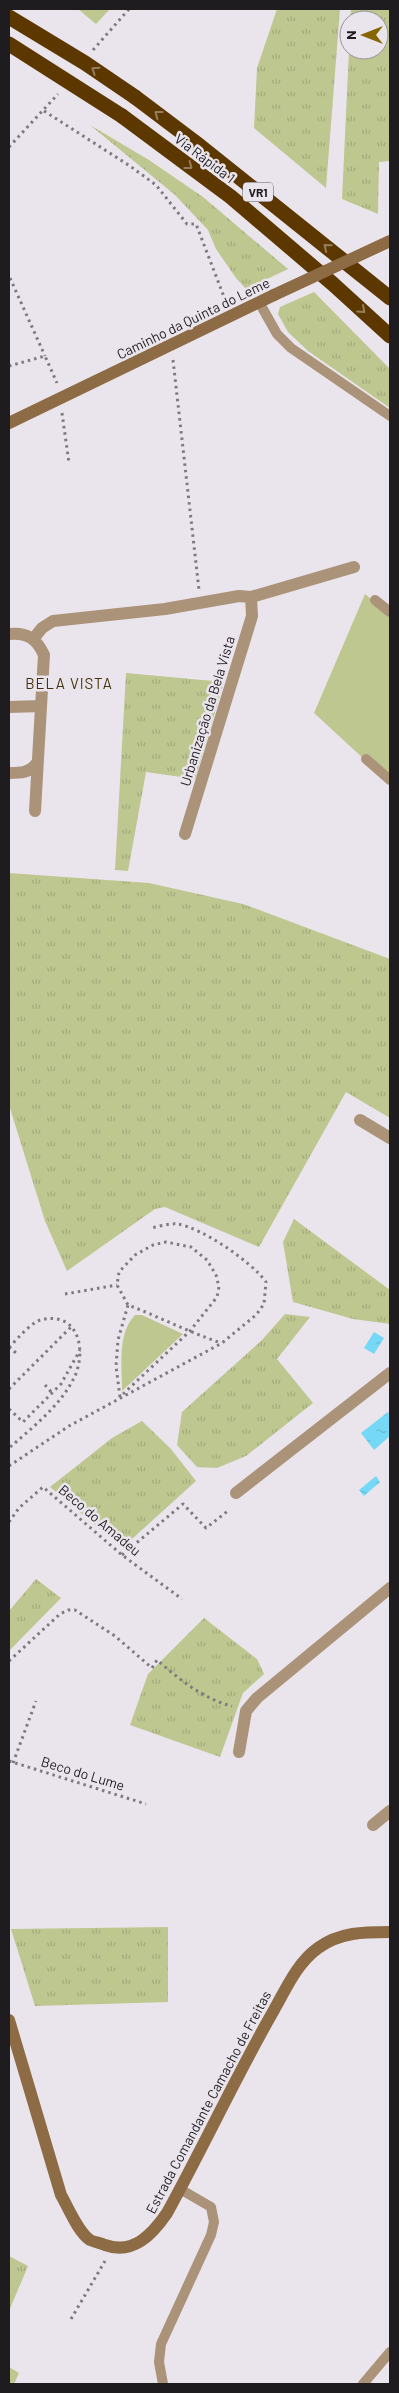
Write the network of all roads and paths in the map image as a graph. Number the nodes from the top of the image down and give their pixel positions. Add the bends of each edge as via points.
1 (9, 17) edge
2 (9, 44) edge
3 (9, 147) edge
4 (390, 241) edge
5 (10, 278) dead end
6 (386, 294) edge
7 (259, 302) junction
8 (227, 305) dead end
9 (390, 336) edge
10 (173, 354) dead end
11 (45, 358) junction
12 (9, 366) edge
13 (58, 385) dead end
14 (62, 408) dead end
15 (390, 416) edge
16 (9, 423) edge
17 (69, 463) dead end
18 (354, 567) dead end
19 (200, 597) dead end
20 (251, 597) junction
21 (375, 600) dead end
22 (390, 612) edge
23 (9, 634) edge
24 (34, 638) junction
25 (41, 706) junction
26 (9, 707) edge
27 (366, 760) dead end
28 (37, 763) junction
29 (9, 773) edge
30 (390, 780) edge
31 (35, 811) dead end
32 (185, 834) dead end
33 (360, 1120) dead end
34 (390, 1138) edge
35 (150, 1228) dead end
36 (117, 1285) junction
37 (65, 1294) dead end
38 (128, 1305) junction
39 (71, 1327) junction
40 (190, 1331) junction
41 (222, 1343) junction
42 (80, 1350) junction
43 (16, 1353) dead end
44 (390, 1373) edge
45 (44, 1385) dead end
46 (9, 1389) edge
47 (53, 1394) junction
48 (120, 1397) junction
49 (9, 1409) edge
50 (9, 1448) edge
51 (9, 1466) edge
52 (236, 1493) dead end
53 (229, 1510) dead end
54 (9, 1522) edge
55 (122, 1554) junction
56 (390, 1588) edge
57 (182, 1599) dead end
58 (9, 1661) edge
59 (36, 1701) dead end
60 (238, 1707) dead end
61 (239, 1752) dead end
62 (11, 1762) edge
63 (146, 1804) dead end
64 (390, 1811) edge
65 (373, 1825) dead end
66 (390, 1932) edge
67 (9, 2020) edge
68 (180, 2189) junction
69 (106, 2261) dead end
70 (70, 2319) dead end
71 (390, 2352) edge
72 (163, 2384) edge
73 (363, 2384) edge

6 -> 1 highway, Via Rápida 1 / VR1, bridge via 135,97
2 -> 9 highway, Via Rápida 1 / VR1, bridge via 122,116 231,197
3 - 8 path via 44,111 130,166 156,185 187,224 196,224
4 - 7 main road, Caminho da Quinta do Leme, bridge
5 - 11 path
7 - 15 lane via 277,334 291,348
7 - 16 main road, Caminho da Quinta do Leme
10 - 19 path
11 - 12 path
11 - 13 path
14 - 17 path
18 - 20 street
20 - 24 street via 53,621
20 - 32 street, Urbanização da Bela Vista via 252,616
21 - 22 lane
23 - 24 street
24 - 25 street via 44,656
25 - 26 street
25 - 28 street
27 - 30 lane
28 - 29 street via 26,772
28 - 31 street
33 - 34 street
35 - 41 path via 176,1224 194,1230 250,1264 266,1282 264,1304 256,1315
36 - 37 path
36 - 38 path
36 - 40 path via 119,1272 144,1249 166,1242 191,1246 212,1266 219,1287 217,1297
38 - 40 path
38 - 48 path via 118,1340 116,1366
39 - 42 path via 80,1340
39 - 43 path via 59,1320 43,1319 9,1347
39 - 46 path
40 - 41 path
40 - 48 path
41 - 48 path
42 - 47 path
42 - 50 path via 74,1378 61,1397 34,1428
44 - 52 street
45 - 47 path
47 - 49 path via 23,1422
48 - 51 path
53 - 55 path via 206,1528 183,1504
54 - 55 path, Beco do Amadeu via 19,1508 43,1487
55 - 57 path, Beco do Amadeu
56 - 61 street via 257,1698 246,1711
58 - 60 path via 60,1614 75,1610 115,1636 152,1668 157,1660 182,1682 221,1703
59 - 62 path, Beco do Lume
62 - 63 path, Beco do Lume
64 - 65 street
66 - 68 main road, Estrada Comandante Camacho de Freitas via 344,1934 317,1948 299,1967 265,2025
67 - 68 main road, Estrada Comandante Camacho de Freitas via 62,2195 72,2217 90,2240 113,2248 132,2247 154,2232
68 - 72 lane via 211,2207 214,2222 211,2235 160,2344
69 - 70 path
71 - 73 lane

